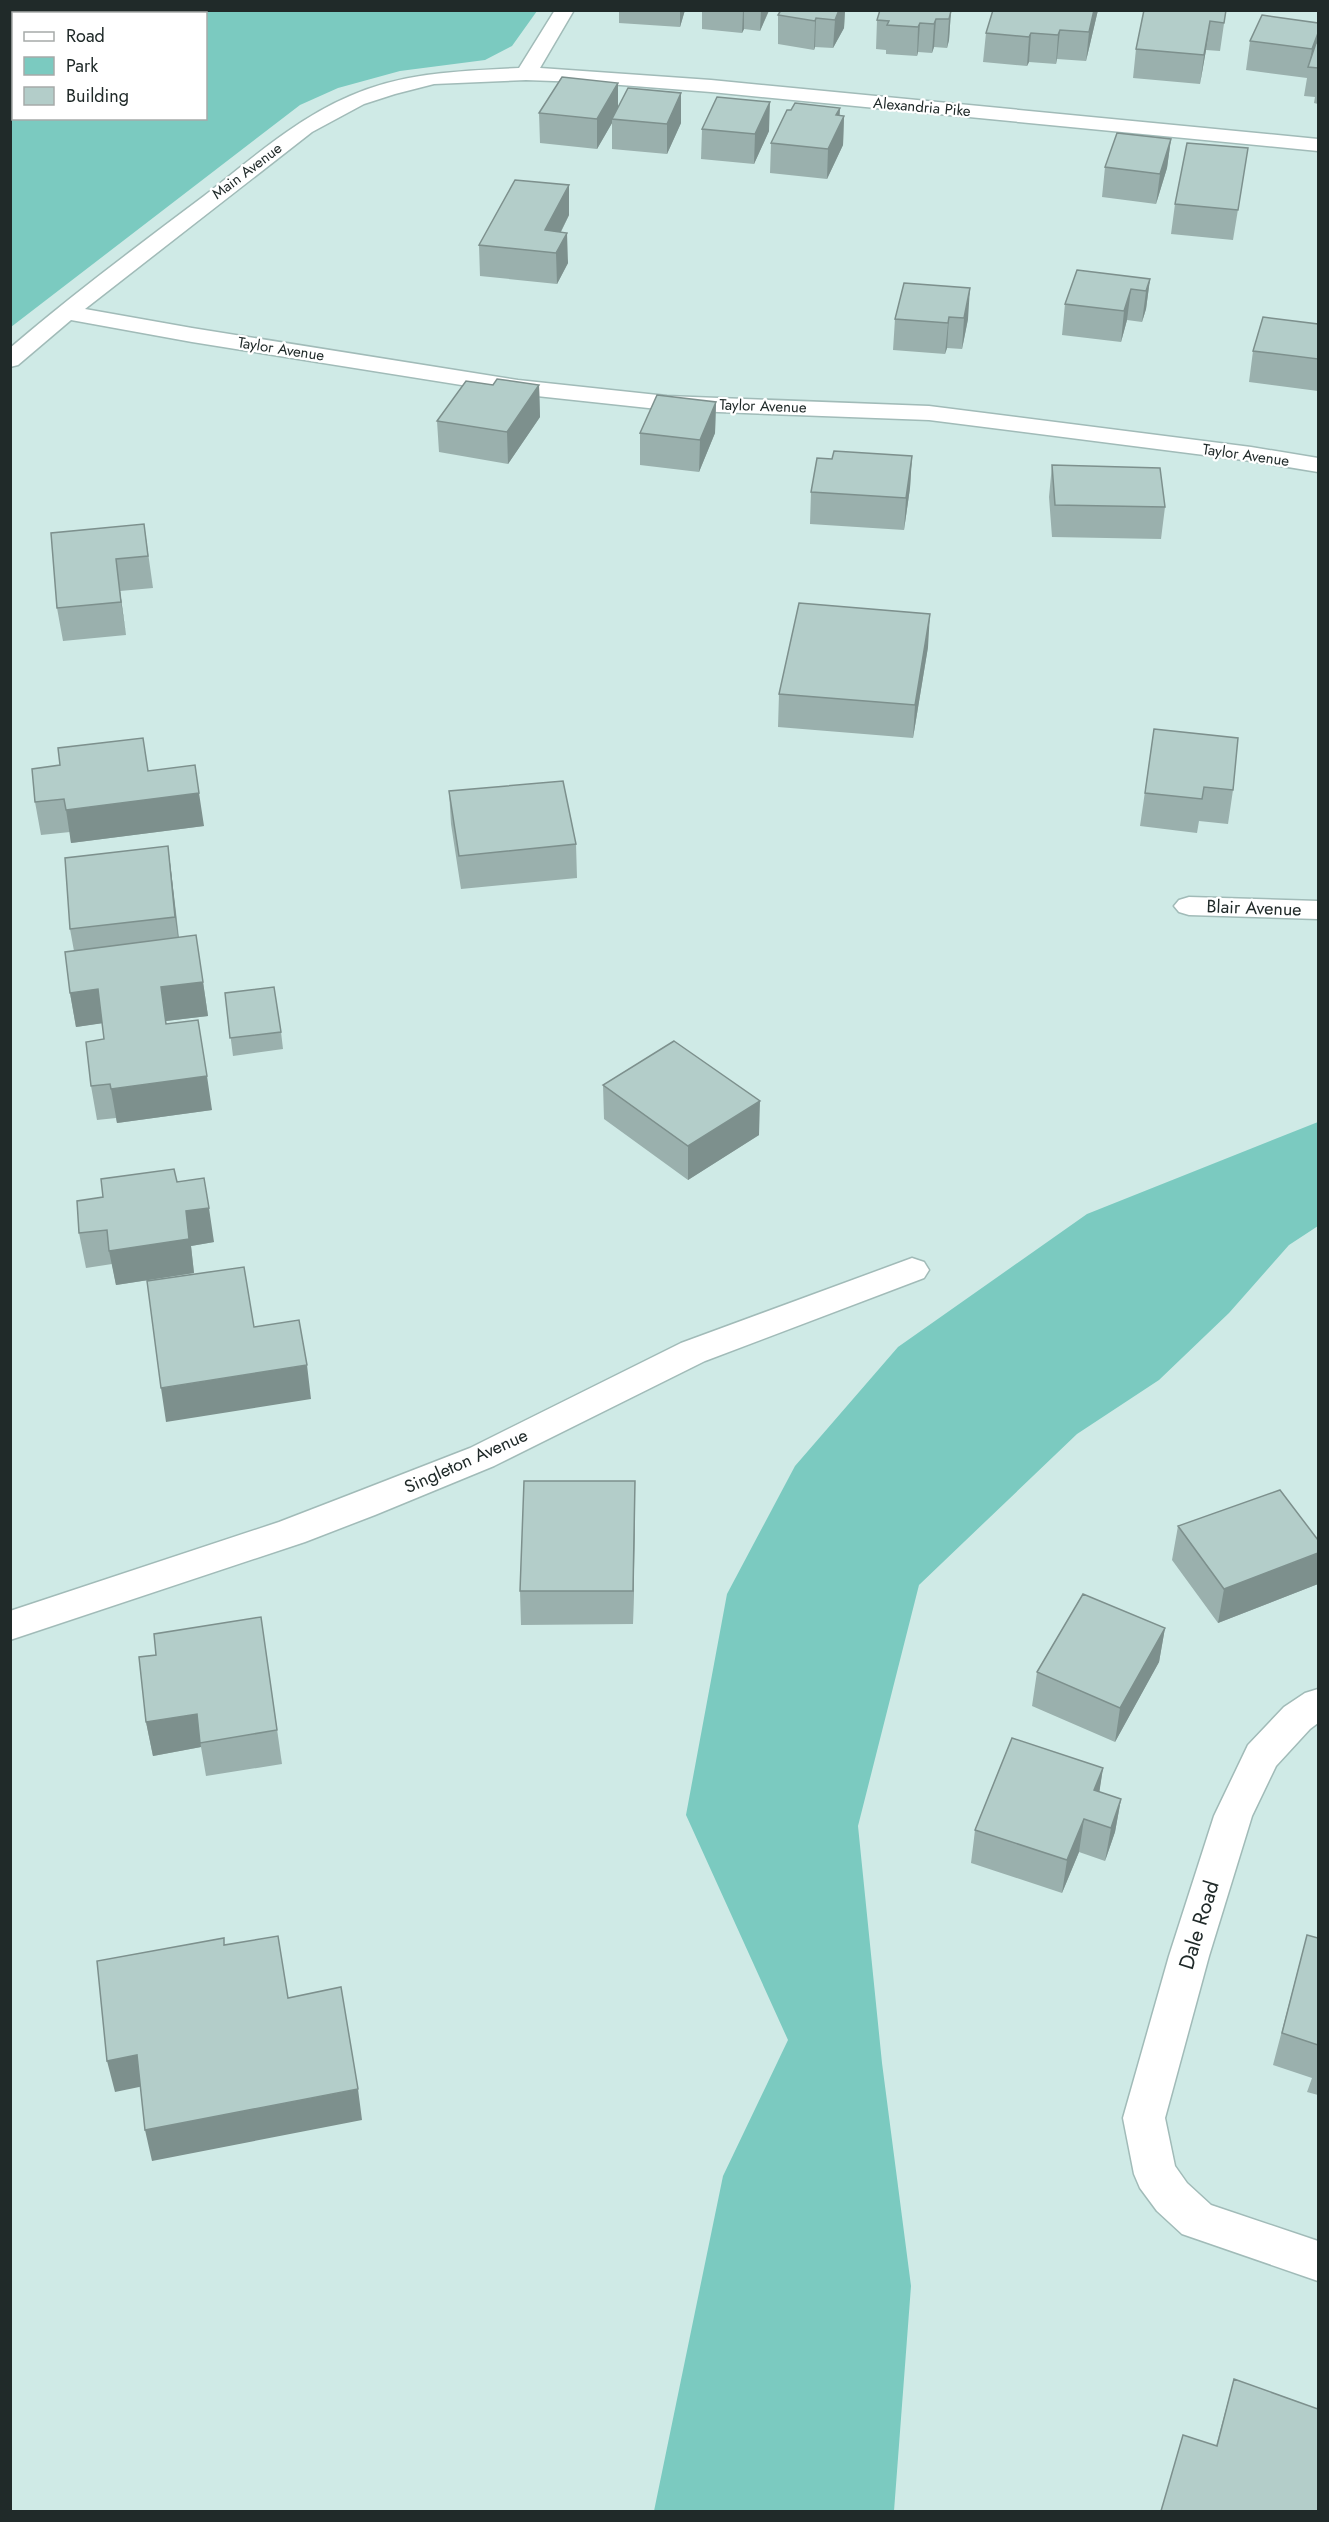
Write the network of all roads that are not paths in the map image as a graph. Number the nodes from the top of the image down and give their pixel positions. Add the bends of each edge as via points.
1 (565, 10) edge
2 (526, 74) junction
3 (1318, 145) edge
4 (66, 312) junction
5 (10, 360) edge
6 (1318, 465) edge
7 (1189, 906) dead end
8 (1318, 910) edge
9 (912, 1270) dead end
10 (10, 1626) edge
11 (1318, 1704) edge
12 (1318, 2261) edge

1 - 2 street
2 - 3 street, Alexandria Pike via 711,86
2 - 4 street, Main Avenue via 434,78 387,89 335,110 234,180
4 - 5 street, Main Avenue
4 - 6 street, Taylor Avenue via 518,387 667,403 929,413
7 - 8 street, Blair Avenue
9 - 10 street, Singleton Avenue via 693,1352 482,1457 362,1505 282,1536
11 - 12 street, Dale Road via 1297,1718 1262,1756 1233,1816 1144,2118 1155,2174 1197,2220

